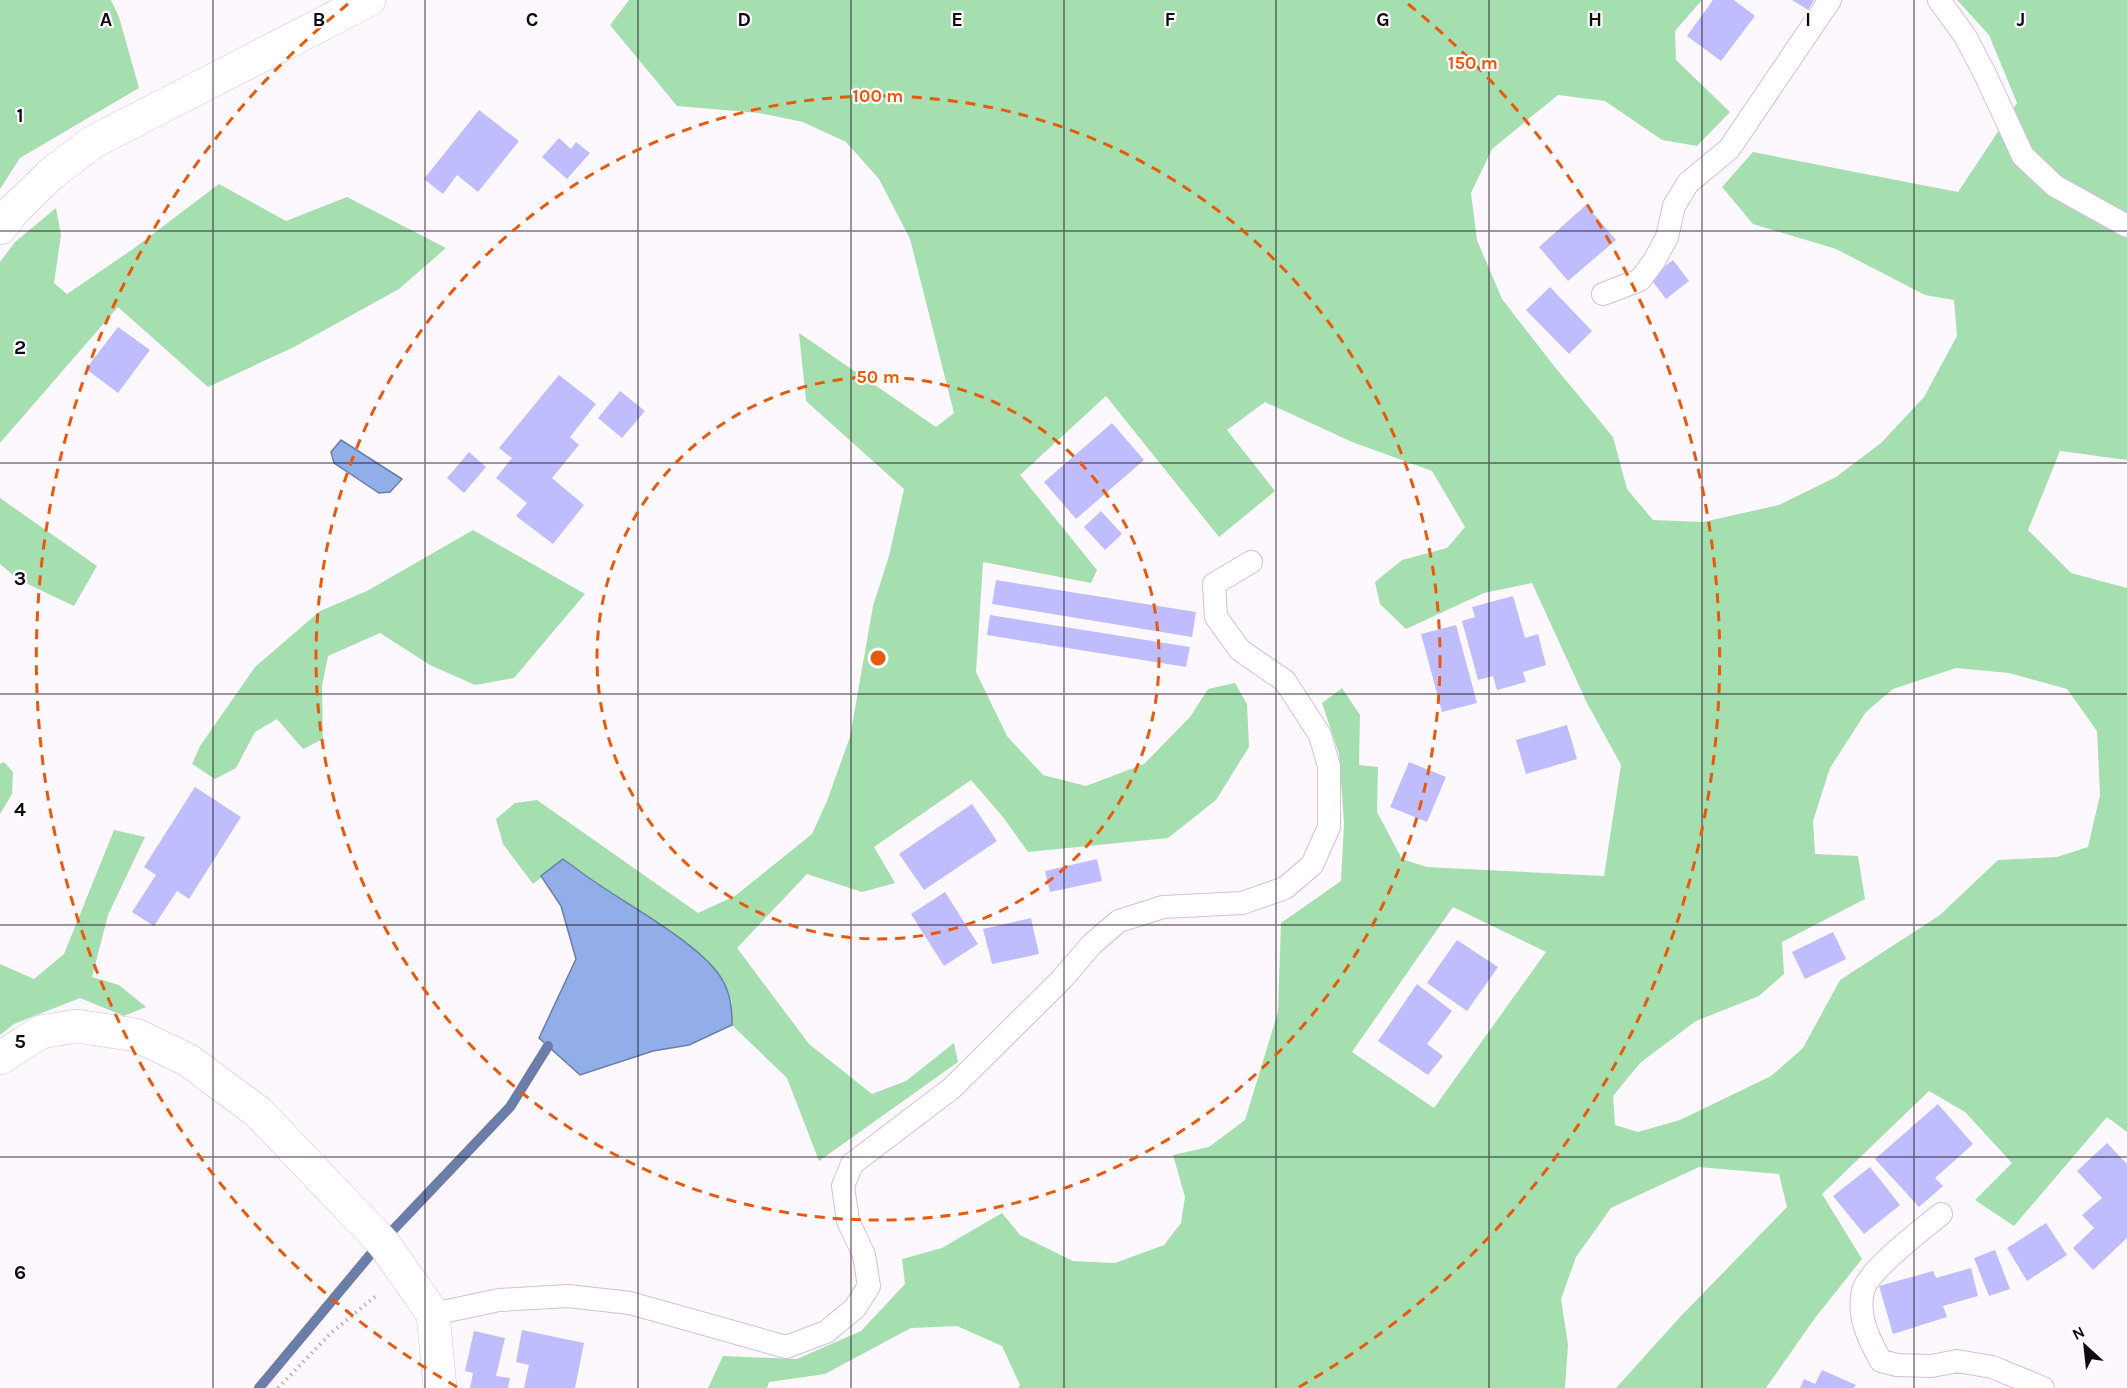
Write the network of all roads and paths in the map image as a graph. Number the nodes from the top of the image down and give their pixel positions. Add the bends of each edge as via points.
1 (369, 0) edge
2 (1830, 0) edge
3 (1939, 0) edge
4 (2127, 226) edge
5 (0, 228) edge
6 (1603, 294) dead end
7 (1251, 562) dead end
8 (0, 1058) edge
9 (1941, 1214) dead end
10 (403, 1274) junction
11 (433, 1314) junction
12 (278, 1388) edge
13 (440, 1388) edge
14 (2043, 1388) edge

1 - 5 street via 93,142 52,173
2 - 6 lane via 1729,149 1688,183 1674,206 1667,237 1640,280
3 - 4 lane via 1965,36 2023,156 2055,186
7 - 11 lane via 1214,584 1216,617 1240,650 1285,681 1320,735 1329,766 1329,827 1312,865 1285,888 1242,903 1163,907 1119,921 952,1088 852,1164 843,1186 848,1221 864,1255 869,1286 855,1308 826,1332 786,1347 630,1302 578,1297 499,1300
8 - 10 street via 40,1032 76,1026 136,1035 188,1060 258,1112 384,1244
9 - 14 lane via 1883,1262 1863,1289 1861,1313 1881,1361 1932,1366 1957,1361 1992,1367
10 - 11 street
10 - 12 path via 331,1333
11 - 13 street

